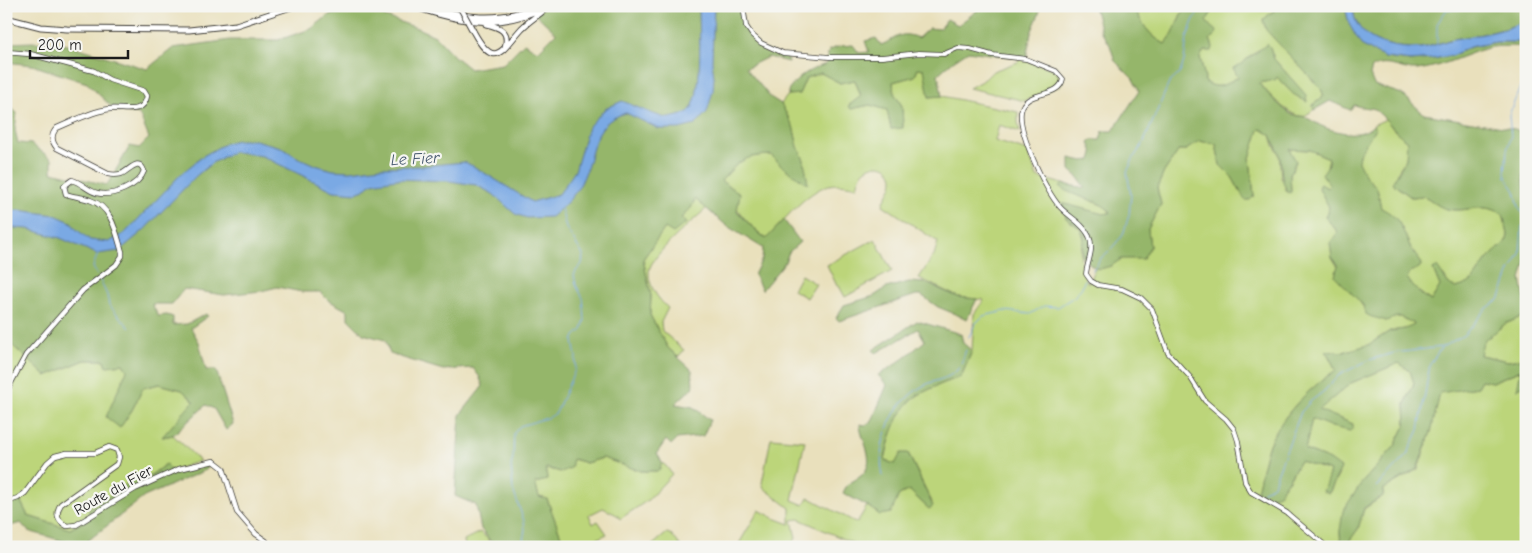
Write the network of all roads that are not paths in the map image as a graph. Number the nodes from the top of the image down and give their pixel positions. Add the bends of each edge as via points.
1 (294, 6) edge
2 (413, 6) edge
3 (424, 6) edge
4 (481, 6) edge
5 (505, 6) edge
6 (536, 6) edge
7 (547, 6) edge
8 (743, 6) edge
9 (459, 7) edge
10 (6, 18) edge
11 (468, 21) junction
12 (504, 50) junction
13 (6, 52) edge
14 (6, 392) edge
15 (6, 502) edge
16 (268, 547) edge
17 (1327, 547) edge

1 - 10 highway via 236,24 189,30 67,29 41,27
2 - 11 highway
3 - 6 highway via 470,17 492,18
4 - 5 highway
7 - 11 highway via 507,20
7 - 12 highway
8 - 17 street via 746,26 752,35 783,53 882,57 944,54 964,48 1026,59 1060,73 1063,79 1059,88 1026,101 1021,112 1021,124 1051,195 1090,237 1088,278 1098,285 1122,289 1141,298 1152,310 1168,354 1190,377 1205,402 1234,429 1245,482 1251,492 1287,514
9 - 12 highway, bridge via 486,51 497,54
11 - 12 highway via 502,28 507,38
13 - 14 main road via 30,54 94,71 144,91 147,96 141,107 96,112 57,128 52,136 57,148 108,174 120,174 136,164 143,167 144,172 139,180 112,194 95,193 72,180 64,186 66,194 92,200 111,216 122,256 116,265 83,290 26,355
15 - 16 main road, Route du Fier via 23,495 47,463 63,453 95,453 110,447 117,450 119,457 117,464 62,504 58,518 67,526 76,525 135,489 179,469 214,461 225,472 237,512

